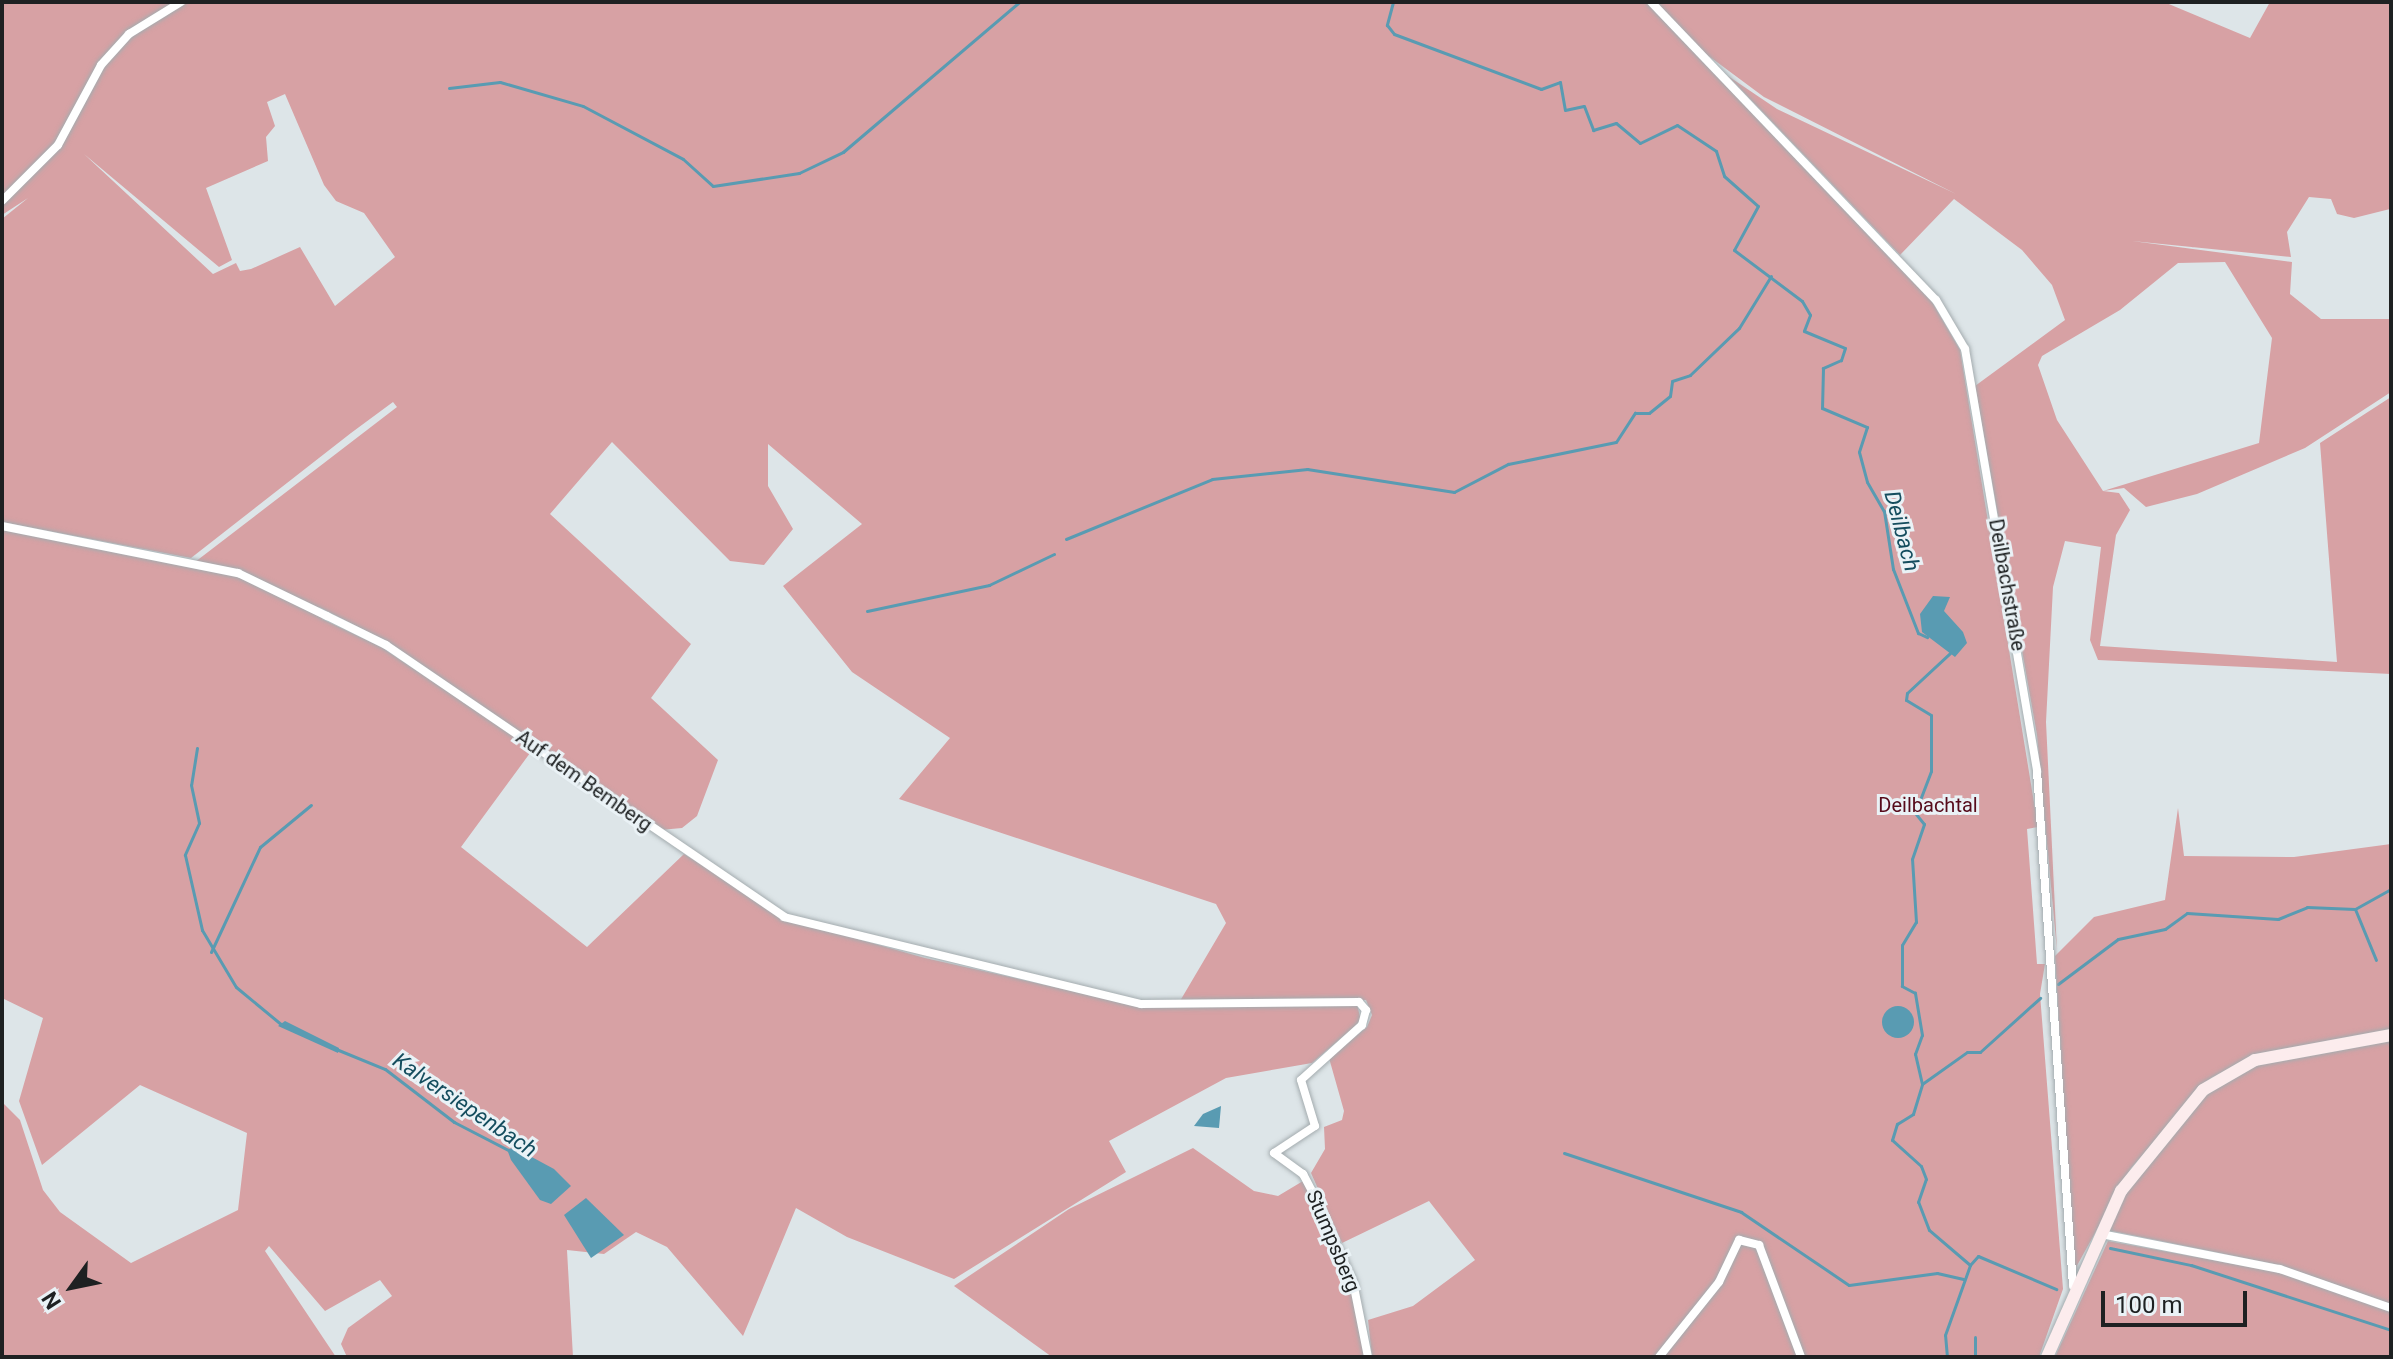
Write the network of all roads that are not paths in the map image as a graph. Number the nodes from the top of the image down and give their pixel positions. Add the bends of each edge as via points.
1 (181, 2) edge
2 (1651, 2) edge
3 (2, 201) edge
4 (2, 526) edge
5 (1176, 1003) joint
6 (2391, 1035) edge
7 (2101, 1234) junction
8 (2073, 1286) junction
9 (2391, 1308) edge
10 (1368, 1357) edge
11 (1659, 1357) edge
12 (1801, 1357) edge
13 (2047, 1357) edge

1 - 3 street via 129,34 101,65 58,145
2 - 8 street, Deilbachstraße via 1936,300 1965,349 2037,771
4 - 5 street, Auf dem Bemberg via 238,573 386,645 784,917 1099,995
5 - 10 street, Stumpsberg via 1253,998 1363,1005 1362,1025 1301,1080 1315,1126 1274,1153 1303,1174 1312,1191 1353,1282
6 - 7 main road via 2255,1060 2213,1082 2141,1161
7 - 8 main road
7 - 9 street via 2280,1269
8 - 13 main road
11 - 12 street via 1719,1282 1739,1240 1759,1245

